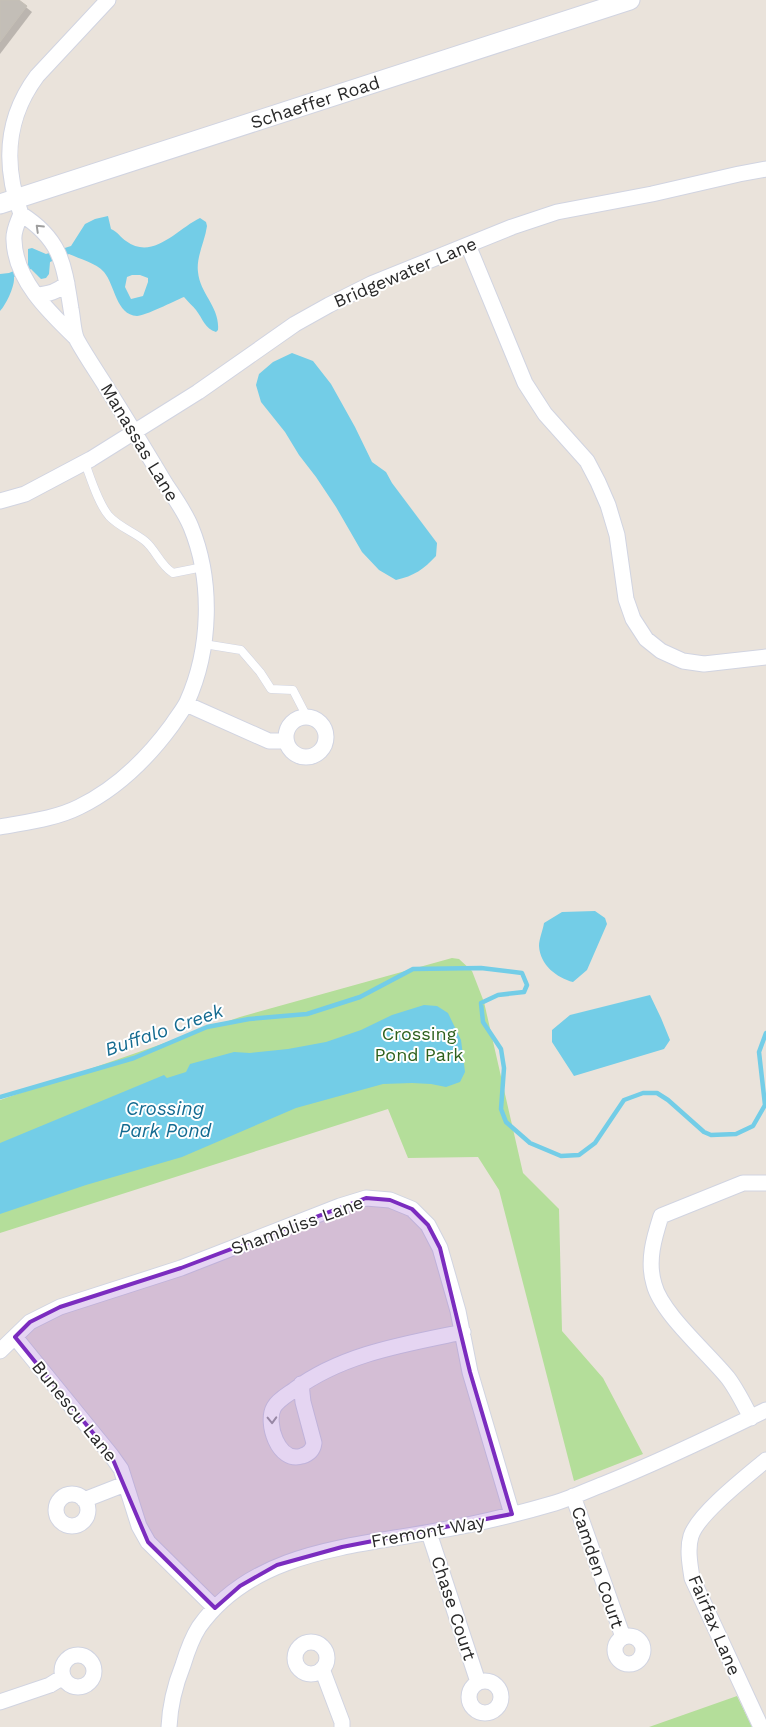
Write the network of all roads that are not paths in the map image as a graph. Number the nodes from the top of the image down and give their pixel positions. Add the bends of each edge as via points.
1 (108, 0) edge
2 (630, 0) edge
3 (766, 169) edge
4 (12, 205) edge
5 (468, 245) junction
6 (67, 283) junction
7 (32, 288) junction
8 (76, 338) junction
9 (135, 432) junction
10 (85, 462) junction
11 (0, 501) edge
12 (203, 567) junction
13 (204, 644) junction
14 (766, 657) edge
15 (186, 704) junction
16 (307, 717) junction
17 (286, 741) junction
18 (0, 827) edge
19 (766, 1183) edge
20 (463, 1332) junction
21 (15, 1337) junction
22 (0, 1351) edge
23 (301, 1384) dead end
24 (766, 1410) edge
25 (750, 1418) junction
26 (766, 1460) edge
27 (125, 1484) junction
28 (573, 1496) junction
29 (84, 1500) dead end
30 (512, 1514) junction
31 (429, 1533) junction
32 (215, 1608) junction
33 (623, 1637) dead end
34 (322, 1669) dead end
35 (63, 1677) dead end
36 (478, 1682) dead end
37 (0, 1702) edge
38 (169, 1727) edge
39 (342, 1727) edge
40 (761, 1727) edge

1 - 4 street via 28,88 9,149
2 - 4 street, Schaeffer Road
3 - 5 street, Bridgewater Lane via 557,212
6 -> 4 street, Manassas Lane via 55,245
4 - 7 street via 16,258
5 - 9 street, Bridgewater Lane via 371,284 329,305
5 - 14 street via 525,383 545,414 587,461 598,482 617,535 626,599 633,619 646,639 661,652 683,661 704,664
6 - 7 street via 53,292
6 - 8 street, Manassas Lane
7 - 8 street via 55,318
8 - 9 street, Manassas Lane
9 - 10 street, Bridgewater Lane
9 - 12 street, Manassas Lane via 191,526
10 - 11 street, Bridgewater Lane via 25,494
10 - 12 lane via 108,516 145,541 165,568 173,572
12 - 13 street, Manassas Lane via 206,601
13 - 15 street, Manassas Lane
13 - 16 lane via 241,650 271,689 293,690
15 - 17 street via 269,741
15 - 18 street, Manassas Lane via 157,745 112,788 78,808
16 - 17 street via 292,722
16 - 17 street via 323,726 326,739 321,750 304,757 292,752
19 - 25 street via 743,1183 661,1216 653,1240 653,1284 659,1298 728,1379
20 - 21 street, Shambliss Lane via 440,1248 428,1225 412,1209 390,1200 366,1198 181,1268 60,1307 30,1322
20 - 23 street via 358,1357
20 - 30 street, Shambliss Lane via 470,1372
21 - 22 street, Shambliss Lane
21 - 27 street, Bunescu Lane via 111,1455 121,1469
24 - 25 street, Fremont Way
25 - 28 street, Fremont Way via 642,1469
26 - 40 street, Fairfax Lane via 706,1512 691,1535 689,1561 692,1578
27 - 29 street
27 - 32 street, Bunescu Lane via 148,1542
28 - 30 street, Fremont Way
28 - 33 street, Camden Court
30 - 31 street, Fremont Way
31 - 32 street, Fremont Way via 342,1547 277,1565 240,1586
31 - 36 street, Chase Court
32 - 38 street, Fremont Way via 199,1628 187,1652 176,1684
34 - 39 street
35 - 37 street via 50,1685

